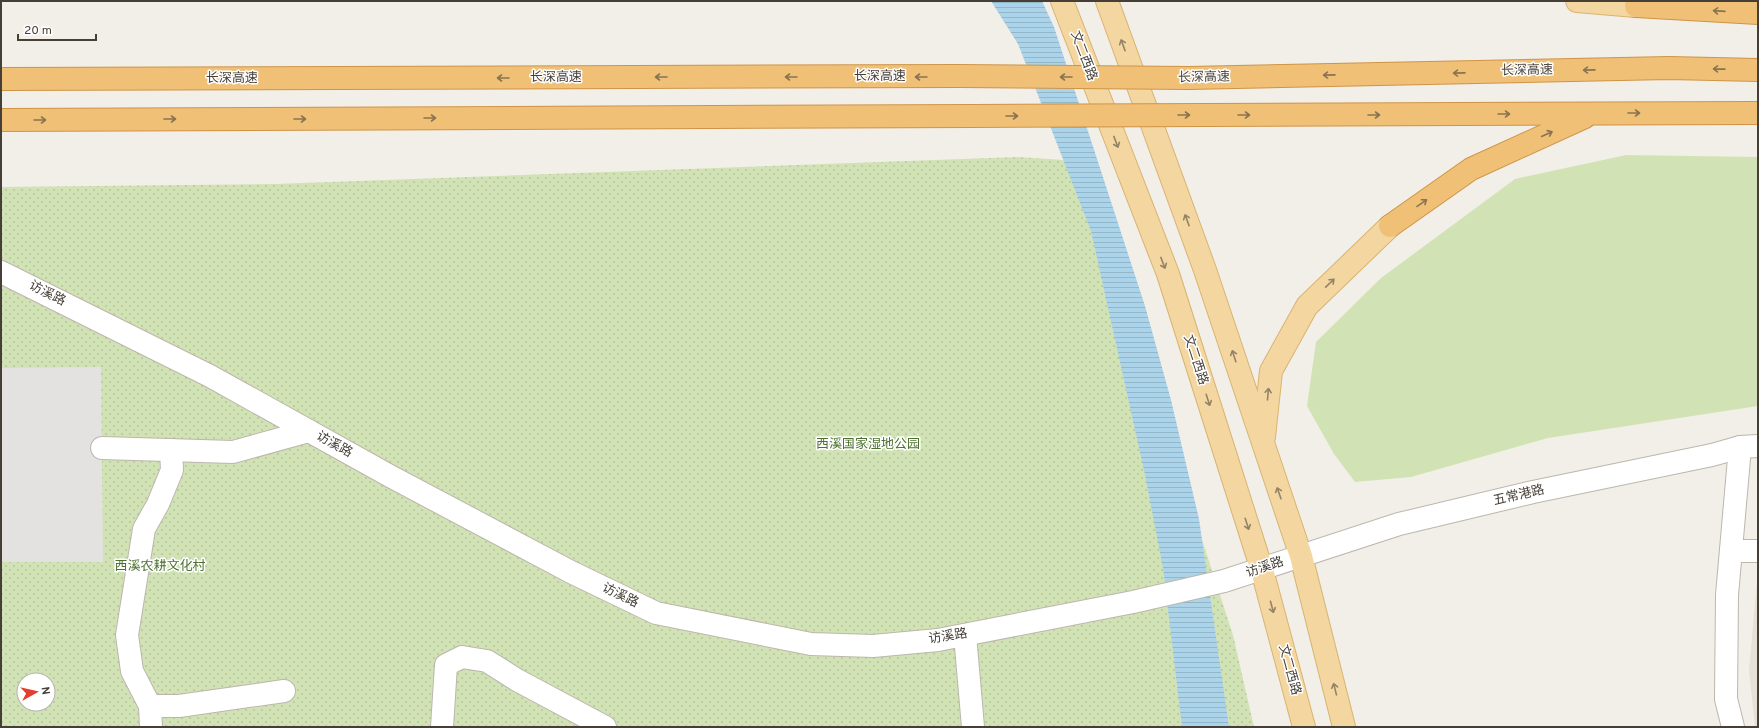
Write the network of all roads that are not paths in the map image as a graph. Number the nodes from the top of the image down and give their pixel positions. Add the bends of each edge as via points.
1 (1062, 1) edge
2 (1107, 1) edge
3 (1577, 1) edge
4 (1636, 6) joint
5 (1758, 14) edge
6 (1758, 70) edge
7 (1, 79) edge
8 (1758, 113) edge
9 (1592, 114) junction
10 (1, 120) edge
11 (1390, 226) joint
12 (1, 272) edge
13 (309, 431) junction
14 (1263, 446) junction
15 (1749, 446) edge
16 (102, 448) dead end
17 (171, 450) junction
18 (1731, 551) junction
19 (1758, 551) edge
20 (1301, 556) junction
21 (1262, 570) junction
22 (965, 635) junction
23 (284, 691) dead end
24 (150, 706) junction
25 (151, 727) edge
26 (442, 727) edge
27 (605, 727) edge
28 (973, 727) edge
29 (1304, 727) edge
30 (1344, 727) edge
31 (1733, 727) edge

1 -> 21 main road, 文二西路 via 1168,274
14 -> 2 main road via 1205,270
3 - 4 main road
5 -> 4 highway
6 -> 7 highway, 长深高速, bridge via 1661,68 1189,78 960,76
9 -> 8 highway
10 -> 9 highway, bridge
11 -> 9 highway via 1471,169
14 -> 11 main road via 1271,371 1307,306
12 - 13 street, 访溪路 via 210,376
13 - 17 street via 234,452
13 - 22 street, 访溪路 via 571,572 656,613 811,644 874,646
20 -> 14 main road
15 - 18 street
15 - 20 street, 五常港路 via 1533,492 1399,524
16 - 17 street
17 - 24 street via 172,470 144,529 127,635 132,671
18 - 19 street
18 - 31 street via 1727,595 1726,699
20 - 21 street, 访溪路
30 -> 20 main road
21 - 22 street, 访溪路 via 1133,602
21 -> 29 main road, 文二西路
22 - 28 street
23 - 24 street via 179,706
24 - 25 street
26 - 27 street via 446,665 462,657 487,661

